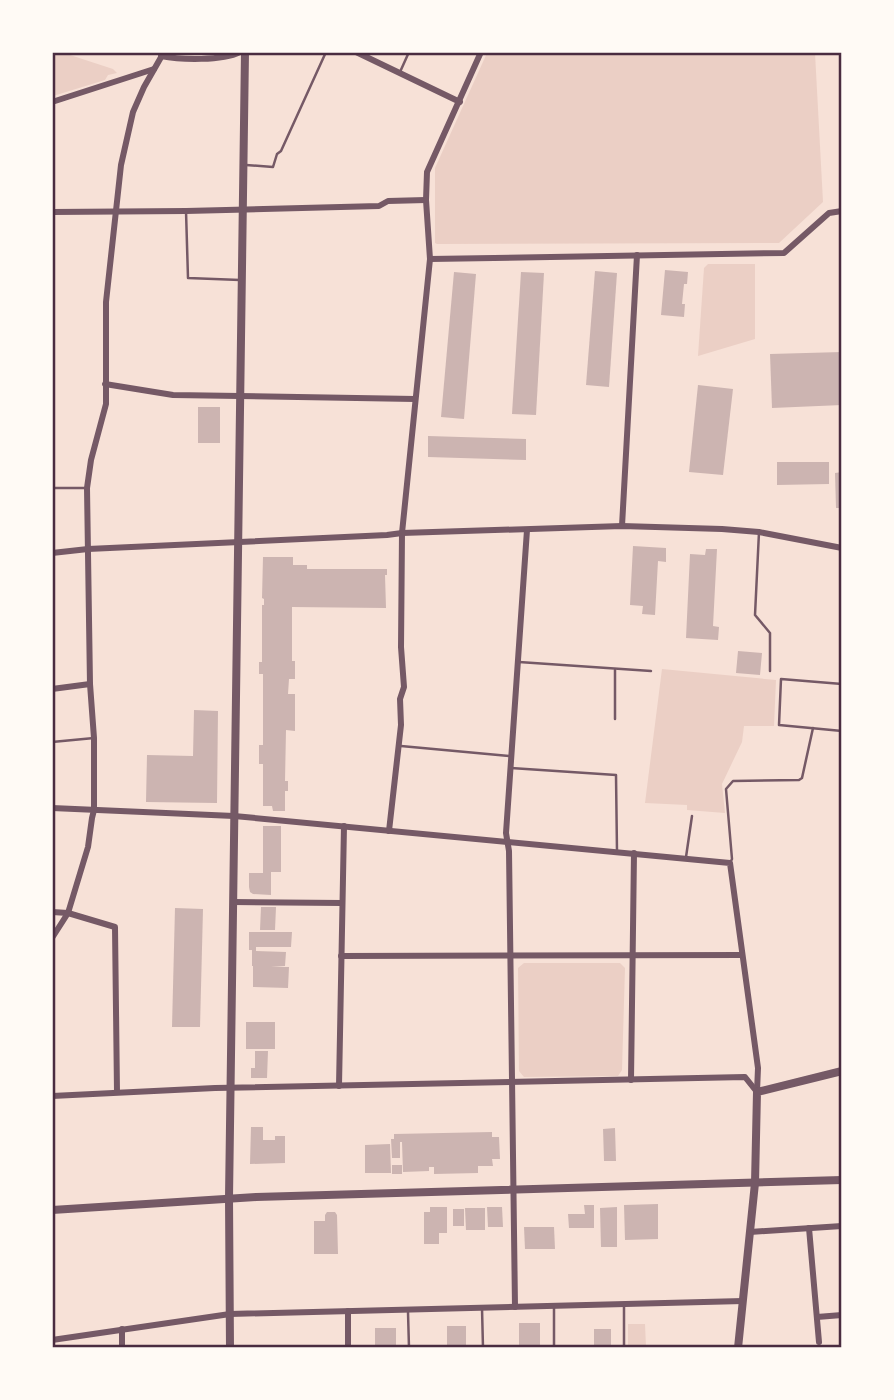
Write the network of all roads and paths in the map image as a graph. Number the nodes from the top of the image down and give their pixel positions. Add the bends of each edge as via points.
1 (242, 52) edge
2 (327, 52) edge
3 (356, 52) edge
4 (408, 52) edge
5 (162, 54) edge
6 (478, 54) edge
7 (154, 68) junction
8 (400, 72) junction
9 (52, 102) edge
10 (460, 102) junction
11 (243, 164) junction
12 (426, 200) junction
13 (243, 209) junction
14 (116, 211) junction
15 (186, 211) junction
16 (842, 211) edge
17 (52, 212) edge
18 (637, 255) junction
19 (430, 259) junction
20 (241, 280) junction
21 (105, 384) junction
22 (240, 397) junction
23 (415, 399) junction
24 (52, 488) edge
25 (87, 488) junction
26 (622, 526) junction
27 (527, 530) junction
28 (759, 532) junction
29 (402, 533) junction
30 (238, 542) junction
31 (842, 548) edge
32 (88, 549) junction
33 (52, 553) edge
34 (519, 662) junction
35 (615, 668) junction
36 (651, 671) dead end
37 (770, 671) dead end
38 (90, 684) junction
39 (842, 684) edge
40 (52, 688) edge
41 (615, 719) dead end
42 (813, 728) junction
43 (842, 731) edge
44 (94, 738) junction
45 (52, 741) edge
46 (399, 746) junction
47 (512, 757) junction
48 (512, 768) junction
49 (52, 808) edge
50 (94, 810) junction
51 (234, 816) junction
52 (692, 816) dead end
53 (344, 826) junction
54 (389, 831) junction
55 (507, 842) junction
56 (617, 852) junction
57 (634, 853) junction
58 (686, 859) junction
59 (730, 863) junction
60 (233, 902) junction
61 (342, 903) junction
62 (52, 912) edge
63 (68, 913) junction
64 (52, 938) edge
65 (632, 955) junction
66 (742, 955) junction
67 (341, 956) junction
68 (511, 956) junction
69 (842, 1071) edge
70 (631, 1080) junction
71 (512, 1082) junction
72 (339, 1086) junction
73 (231, 1088) junction
74 (117, 1092) junction
75 (757, 1092) junction
76 (52, 1096) edge
77 (842, 1180) edge
78 (755, 1183) junction
79 (514, 1189) junction
80 (229, 1198) junction
81 (52, 1210) edge
82 (842, 1226) edge
83 (809, 1228) junction
84 (750, 1232) junction
85 (743, 1301) junction
86 (624, 1304) junction
87 (554, 1306) junction
88 (516, 1307) junction
89 (482, 1308) junction
90 (408, 1309) junction
91 (348, 1311) junction
92 (230, 1314) junction
93 (842, 1315) edge
94 (817, 1317) junction
95 (122, 1329) junction
96 (52, 1340) edge
97 (819, 1342) dead end
98 (122, 1348) edge
99 (230, 1348) edge
100 (348, 1348) edge
101 (409, 1348) edge
102 (483, 1348) edge
103 (554, 1348) edge
104 (624, 1348) edge
105 (738, 1348) edge

1 - 5 street via 204,58
1 - 11 street
2 - 11 lane via 273,167
3 - 8 street
4 - 8 lane
5 - 7 street
6 - 10 street
7 - 9 street
7 - 14 street via 133,112
8 - 10 street
10 - 12 street via 427,172
11 - 13 street
12 - 13 street
12 - 19 street
13 - 15 street
13 - 20 street
14 - 15 street
14 - 17 street
14 - 21 street via 106,302
15 - 20 lane via 188,278
16 - 18 street via 829,213 784,253
18 - 19 street
18 - 26 street
19 - 23 street
20 - 22 street
21 - 22 street via 173,395
21 - 25 street via 106,404
22 - 23 street
22 - 30 street
23 - 29 street
24 - 25 lane
25 - 32 street
26 - 27 street
26 - 28 street
27 - 29 street
27 - 34 street
28 - 31 street
28 - 37 lane via 755,615 770,633
29 - 30 street
29 - 46 street via 404,687
30 - 32 street
30 - 51 street
32 - 33 street
32 - 38 street
34 - 35 lane
34 - 47 street
35 - 36 lane
35 - 41 lane
38 - 40 street
38 - 44 street
39 - 42 lane via 781,679 779,725
42 - 43 lane
42 - 59 lane via 802,778 733,781 726,789
44 - 45 lane
44 - 50 street
46 - 47 lane
46 - 54 street
47 - 48 street
48 - 55 street
48 - 56 lane via 616,775
49 - 50 street
50 - 51 street
50 - 63 street
51 - 53 street
51 - 60 street
52 - 58 lane
53 - 54 street
53 - 61 street
54 - 55 street
55 - 56 street
55 - 68 street
56 - 57 street
57 - 58 street
57 - 65 street
58 - 59 street
59 - 66 street
60 - 61 street
60 - 73 street
61 - 67 street
62 - 63 street
63 - 64 street
63 - 74 street via 116,927
65 - 66 street
65 - 68 street
65 - 70 street
66 - 75 street via 758,1068
67 - 68 street
67 - 72 street
68 - 71 street
69 - 75 street
70 - 71 street
70 - 75 street via 746,1077
71 - 72 street
71 - 79 street
72 - 73 street
73 - 74 street
73 - 80 street
74 - 76 street
75 - 78 street
77 - 78 street
78 - 79 street
78 - 84 street
79 - 80 street
79 - 88 street
80 - 81 street
80 - 92 street
82 - 83 street
83 - 84 street
83 - 94 street
84 - 85 street
85 - 86 street
85 - 105 street
86 - 87 street
86 - 104 lane
87 - 88 street
87 - 103 lane
88 - 89 street
89 - 90 street
89 - 102 lane
90 - 91 street
90 - 101 lane
91 - 92 street
91 - 100 street
92 - 95 street
92 - 99 street
93 - 94 street
94 - 97 street
95 - 96 street
95 - 98 street

